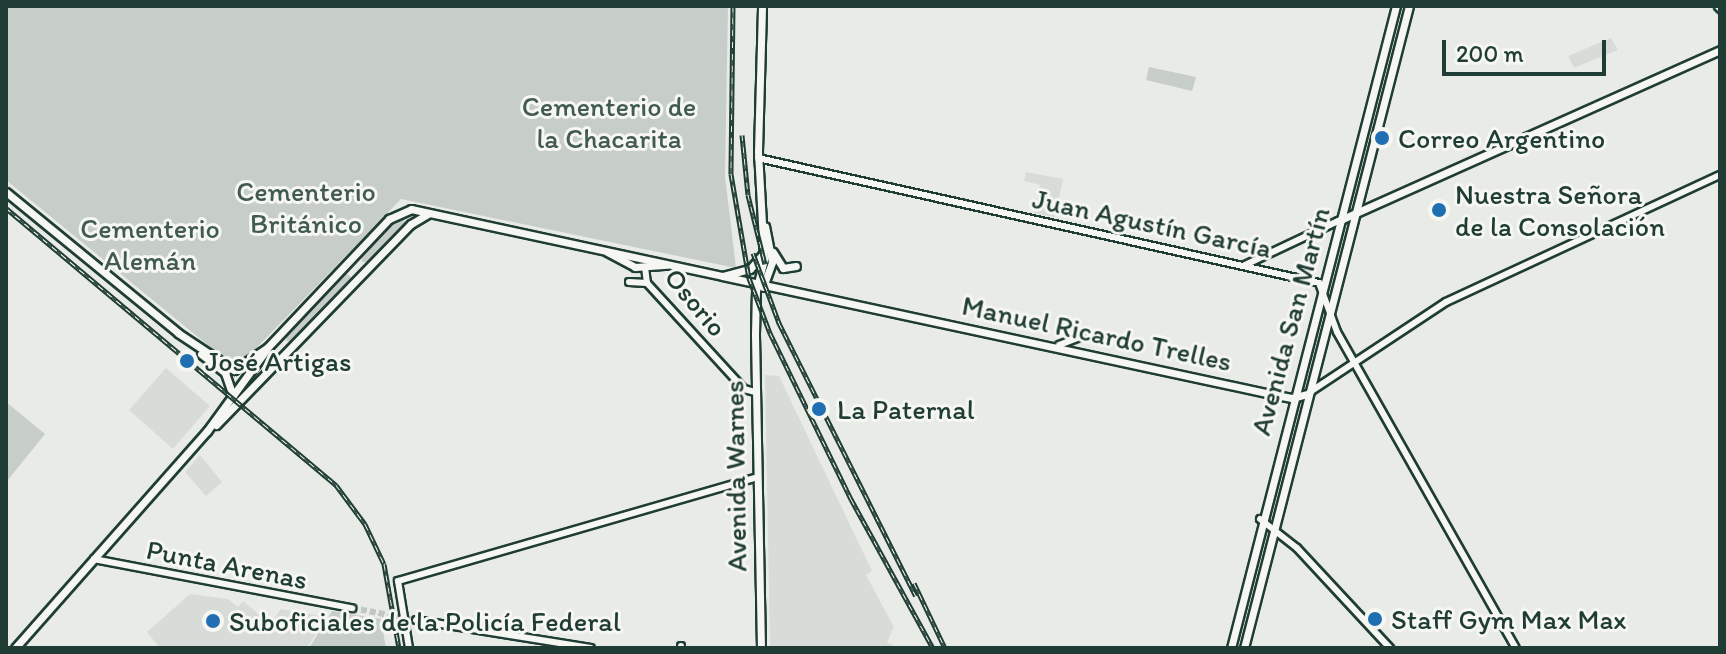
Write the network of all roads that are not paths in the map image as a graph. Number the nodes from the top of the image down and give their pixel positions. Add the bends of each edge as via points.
1 (762, 6) edge
2 (1396, 6) edge
3 (1409, 6) edge
4 (1720, 50) edge
5 (758, 158) junction
6 (1720, 175) edge
7 (6, 192) edge
8 (429, 213) junction
9 (1353, 214) junction
10 (1338, 221) junction
11 (601, 250) junction
12 (768, 252) junction
13 (639, 255) junction
14 (350, 260) junction
15 (671, 264) junction
16 (1245, 265) junction
17 (632, 266) junction
18 (796, 266) dead end
19 (645, 267) junction
20 (363, 274) junction
21 (722, 276) junction
22 (629, 282) dead end
23 (647, 283) junction
24 (745, 283) junction
25 (760, 285) junction
26 (1321, 286) junction
27 (755, 303) junction
28 (1328, 313) junction
29 (282, 332) junction
30 (1082, 336) dead end
31 (294, 345) junction
32 (1059, 345) junction
33 (267, 348) junction
34 (1354, 363) junction
35 (228, 371) junction
36 (260, 380) junction
37 (245, 381) junction
38 (755, 392) junction
39 (1307, 394) junction
40 (233, 398) junction
41 (1292, 398) junction
42 (207, 431) junction
43 (756, 478) junction
44 (1260, 519) junction
45 (1274, 526) junction
46 (94, 559) junction
47 (352, 608) tunnel mouth
48 (416, 620) tunnel mouth
49 (759, 646) edge
50 (15, 648) edge
51 (409, 648) edge
52 (591, 648) edge
53 (1231, 648) edge
54 (1244, 648) edge
55 (1390, 648) edge
56 (1516, 648) edge

1 - 5 main road, Avenida Warnes
2 - 10 main road, Avenida San Martín
3 - 9 main road, Avenida San Martín
4 - 9 main road
5 - 12 main road, Avenida Warnes
5 - 16 street, Juan Agustín García
6 - 34 street, Manuel Ricardo Trelles via 1446,302
7 - 35 main road
8 - 11 main road
8 - 14 main road via 411,209 389,219
8 - 20 main road via 411,224
9 - 10 main road
9 - 28 main road, Avenida San Martín
10 - 16 street
10 - 26 main road, Avenida San Martín
11 - 13 main road, Manuel Ricardo Trelles
11 - 17 main road
12 - 18 main road via 783,268
12 - 21 main road via 750,269
12 - 25 main road, Avenida Warnes
13 - 15 main road, Manuel Ricardo Trelles
13 - 17 main road
13 - 19 main road
14 - 20 main road
14 - 29 main road
15 - 19 main road
15 - 21 main road, Manuel Ricardo Trelles
16 - 26 street, Juan Agustín García
17 - 19 main road
19 - 23 street, Osorio
20 - 31 main road
21 - 24 main road, Manuel Ricardo Trelles
22 - 23 street
23 - 38 street, Osorio via 744,389
24 - 25 main road, Manuel Ricardo Trelles
24 - 27 main road
25 - 27 main road, Avenida Warnes
25 - 32 main road, Manuel Ricardo Trelles
26 - 28 street
26 - 41 main road, Avenida San Martín
27 - 38 main road, Avenida Warnes
28 - 34 street
28 - 39 main road, Avenida San Martín
29 - 31 main road via 284,343
29 - 33 main road
30 - 32 street
31 - 36 main road
32 - 41 main road, Manuel Ricardo Trelles
33 - 35 main road via 246,367
33 - 37 main road
34 - 39 street, Manuel Ricardo Trelles
34 - 56 street
35 - 37 main road
35 - 40 main road
36 - 37 main road
36 - 42 main road
37 - 40 main road
38 - 43 main road, Avenida Warnes
39 - 41 main road, Manuel Ricardo Trelles
39 - 45 main road, Avenida San Martín
40 - 42 main road
41 - 44 main road, Avenida San Martín
42 - 46 main road
43 - 49 main road, Avenida Warnes
43 - 51 street via 398,581
44 - 45 street
44 - 53 main road, Avenida San Martín
45 - 54 main road, Avenida San Martín
45 - 55 street
46 - 47 street, Punta Arenas
46 - 50 main road
48 - 52 street

